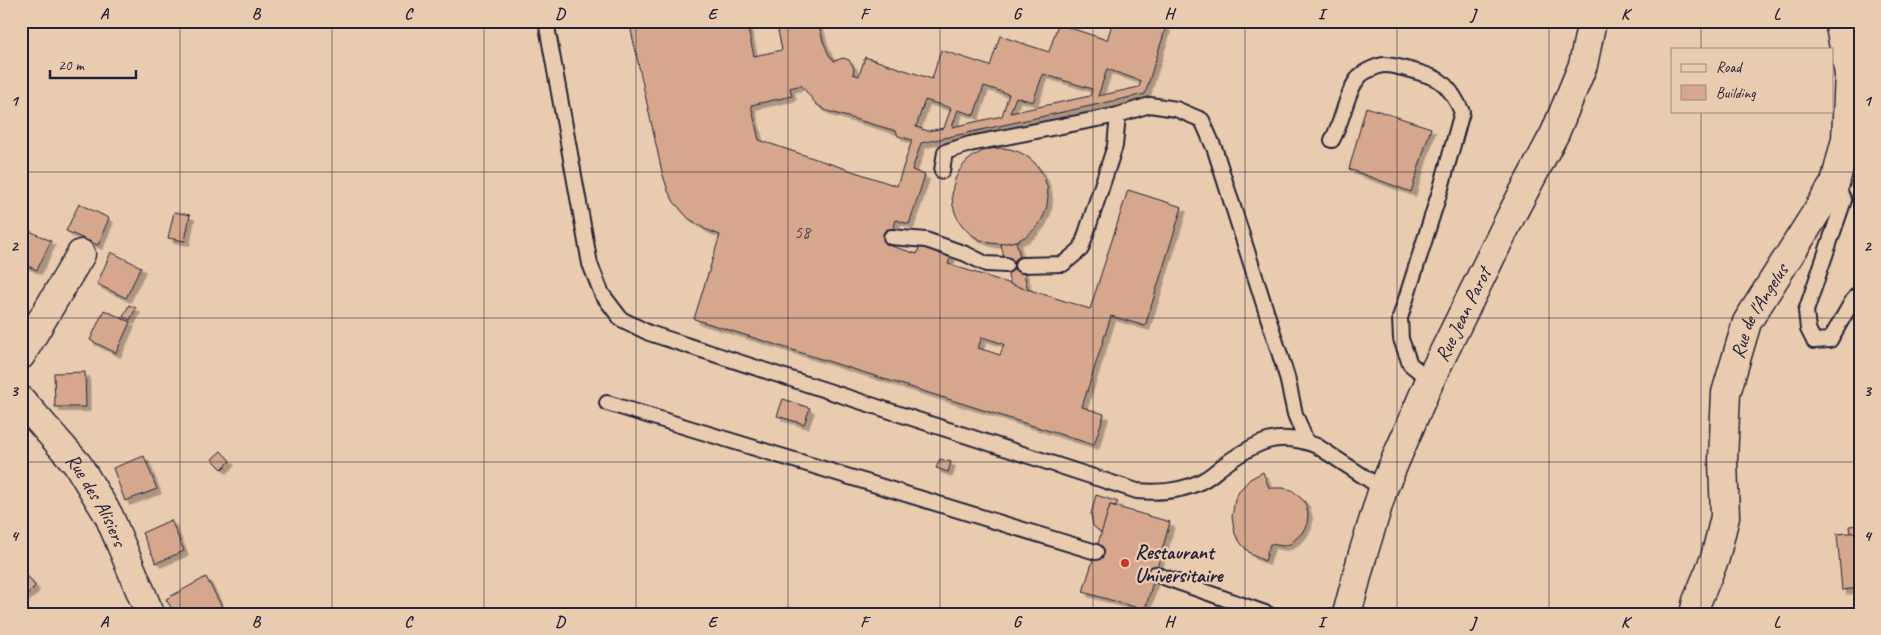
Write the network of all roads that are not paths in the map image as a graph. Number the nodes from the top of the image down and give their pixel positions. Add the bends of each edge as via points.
1 (546, 21) edge
2 (1592, 21) edge
3 (1839, 21) edge
4 (1118, 115) junction
5 (1332, 140) dead end
6 (942, 171) dead end
7 (1836, 183) junction
8 (891, 237) dead end
9 (81, 254) dead end
10 (1006, 265) dead end
11 (1022, 265) dead end
12 (1860, 292) edge
13 (21, 355) edge
14 (1430, 380) junction
15 (21, 400) edge
16 (607, 403) dead end
17 (1306, 441) junction
18 (1383, 489) junction
19 (1096, 552) dead end
20 (1155, 574) dead end
21 (150, 614) edge
22 (1268, 614) edge
23 (1347, 614) edge
24 (1694, 614) edge

1 - 17 lane via 590,264 602,294 621,319 649,334 1137,490 1155,492 1202,481 1249,448 1268,440
2 - 14 street, Rue Jean Parot via 1583,65 1555,132
3 - 7 street, Rue de l'Angelus via 1849,74 1846,139
4 - 6 lane via 962,146 945,152
4 - 11 lane via 1115,146 1081,249 1063,264
4 - 17 lane via 1150,105 1176,109 1202,120 1215,150
5 - 14 lane via 1360,76 1383,65 1414,71 1440,81 1462,112 1400,318 1401,339 1410,364
7 - 12 lane via 1844,200 1806,311 1808,329 1814,341 1830,340
7 - 24 street, Rue de l'Angelus via 1747,322 1726,393 1725,517 1715,558
8 - 10 lane via 926,240 986,264
9 - 13 street
14 - 18 street, Rue Jean Parot
15 - 21 street, Rue des Alisiers via 78,465 109,516
16 - 19 lane
17 - 18 lane
18 - 23 street, Rue Jean Parot
20 - 22 lane

